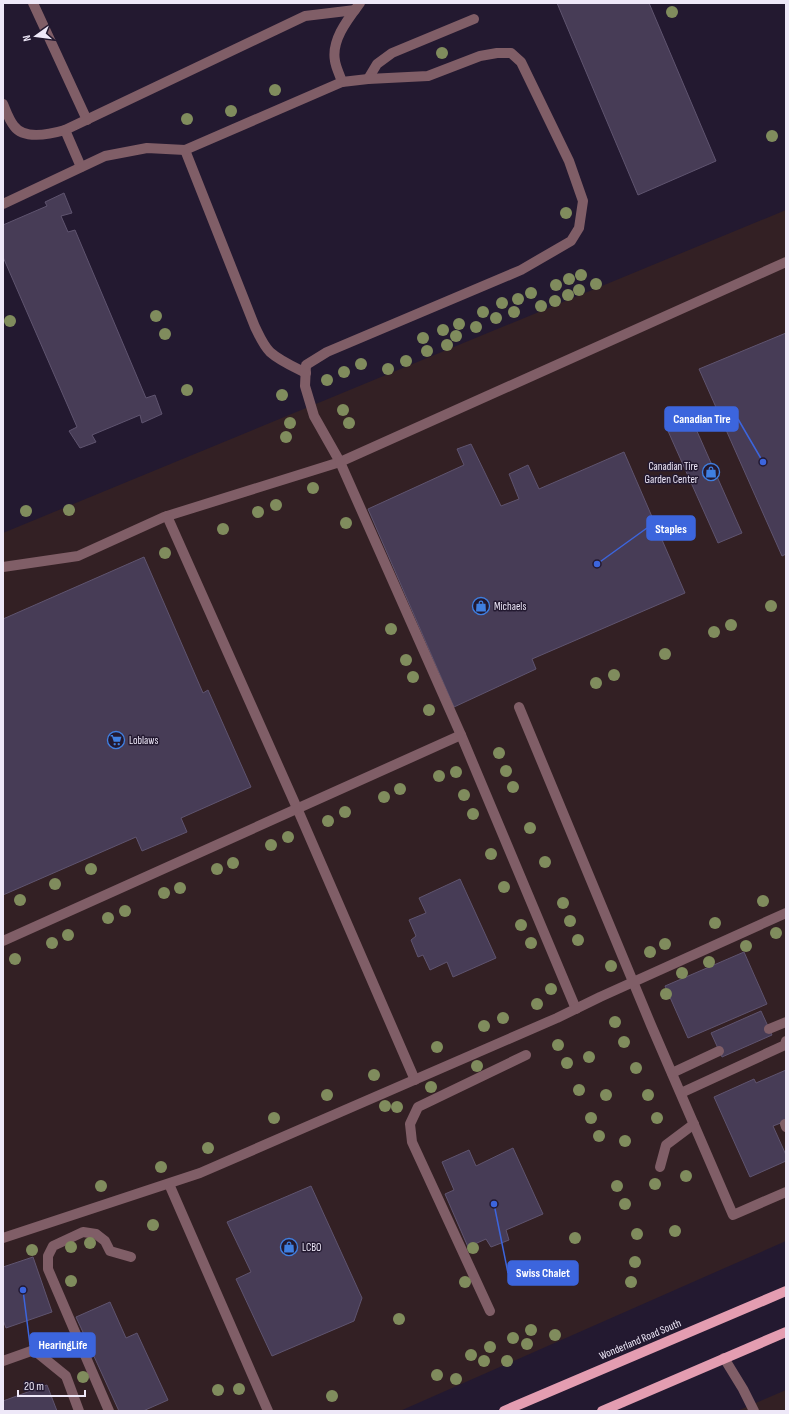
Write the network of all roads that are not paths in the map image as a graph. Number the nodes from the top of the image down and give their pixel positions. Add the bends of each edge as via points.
1 (33, 3) edge
2 (357, 6) edge
3 (474, 19) dead end
4 (368, 79) junction
5 (342, 82) junction
6 (3, 104) edge
7 (87, 120) junction
8 (65, 130) junction
9 (185, 150) junction
10 (81, 167) junction
11 (3, 204) edge
12 (786, 262) edge
13 (306, 373) junction
14 (340, 462) junction
15 (167, 516) junction
16 (3, 567) edge
17 (519, 706) dead end
18 (461, 735) junction
19 (297, 808) junction
20 (786, 913) edge
21 (3, 941) edge
22 (634, 982) junction
23 (576, 1009) junction
24 (786, 1022) edge
25 (769, 1029) dead end
26 (786, 1041) edge
27 (719, 1051) dead end
28 (526, 1055) dead end
29 (672, 1073) junction
30 (415, 1080) junction
31 (681, 1093) junction
32 (694, 1124) junction
33 (660, 1167) dead end
34 (169, 1184) junction
35 (786, 1192) edge
36 (3, 1238) edge
37 (131, 1257) dead end
38 (786, 1291) edge
39 (490, 1312) dead end
40 (786, 1332) edge
41 (724, 1358) junction
42 (3, 1361) edge
43 (79, 1411) edge
44 (109, 1411) edge
45 (268, 1411) edge
46 (504, 1411) edge
47 (602, 1411) edge
48 (754, 1411) edge

1 - 7 lane
2 - 5 lane via 335,44 335,61
2 - 7 lane via 305,16
3 - 4 lane via 392,53 377,64
4 - 5 lane
4 - 13 lane via 428,76 480,56 511,53 521,62 569,161 582,201 579,228 571,241 521,270 327,352 306,365
5 - 9 lane
6 - 8 lane via 15,128 28,135 51,134
7 - 8 lane
8 - 10 lane
9 - 10 lane via 147,148 105,156
9 - 13 lane via 255,327 270,352
10 - 11 lane
12 - 14 lane
13 - 14 lane via 306,386 314,416
14 - 15 lane
14 - 18 lane
15 - 16 lane via 78,556
15 - 19 lane
17 - 22 lane
18 - 19 lane
18 - 23 lane
19 - 21 lane
19 - 30 lane
20 - 22 lane
22 - 23 lane
22 - 29 lane
23 - 30 lane
24 - 25 lane
26 - 31 lane via 784,1045
27 - 29 lane
28 - 39 lane via 418,1107 410,1124 412,1142
29 - 31 lane
30 - 34 lane
31 - 32 lane
32 - 33 lane via 666,1145
32 - 35 lane via 733,1215
34 - 36 lane
34 - 45 lane
37 - 44 lane via 110,1250 105,1241 96,1234 83,1232 53,1246 48,1256 48,1269
38 - 46 main road, Wonderland Road South
40 - 41 main road
41 - 47 main road
41 - 48 lane
42 - 43 lane via 34,1350 66,1376

